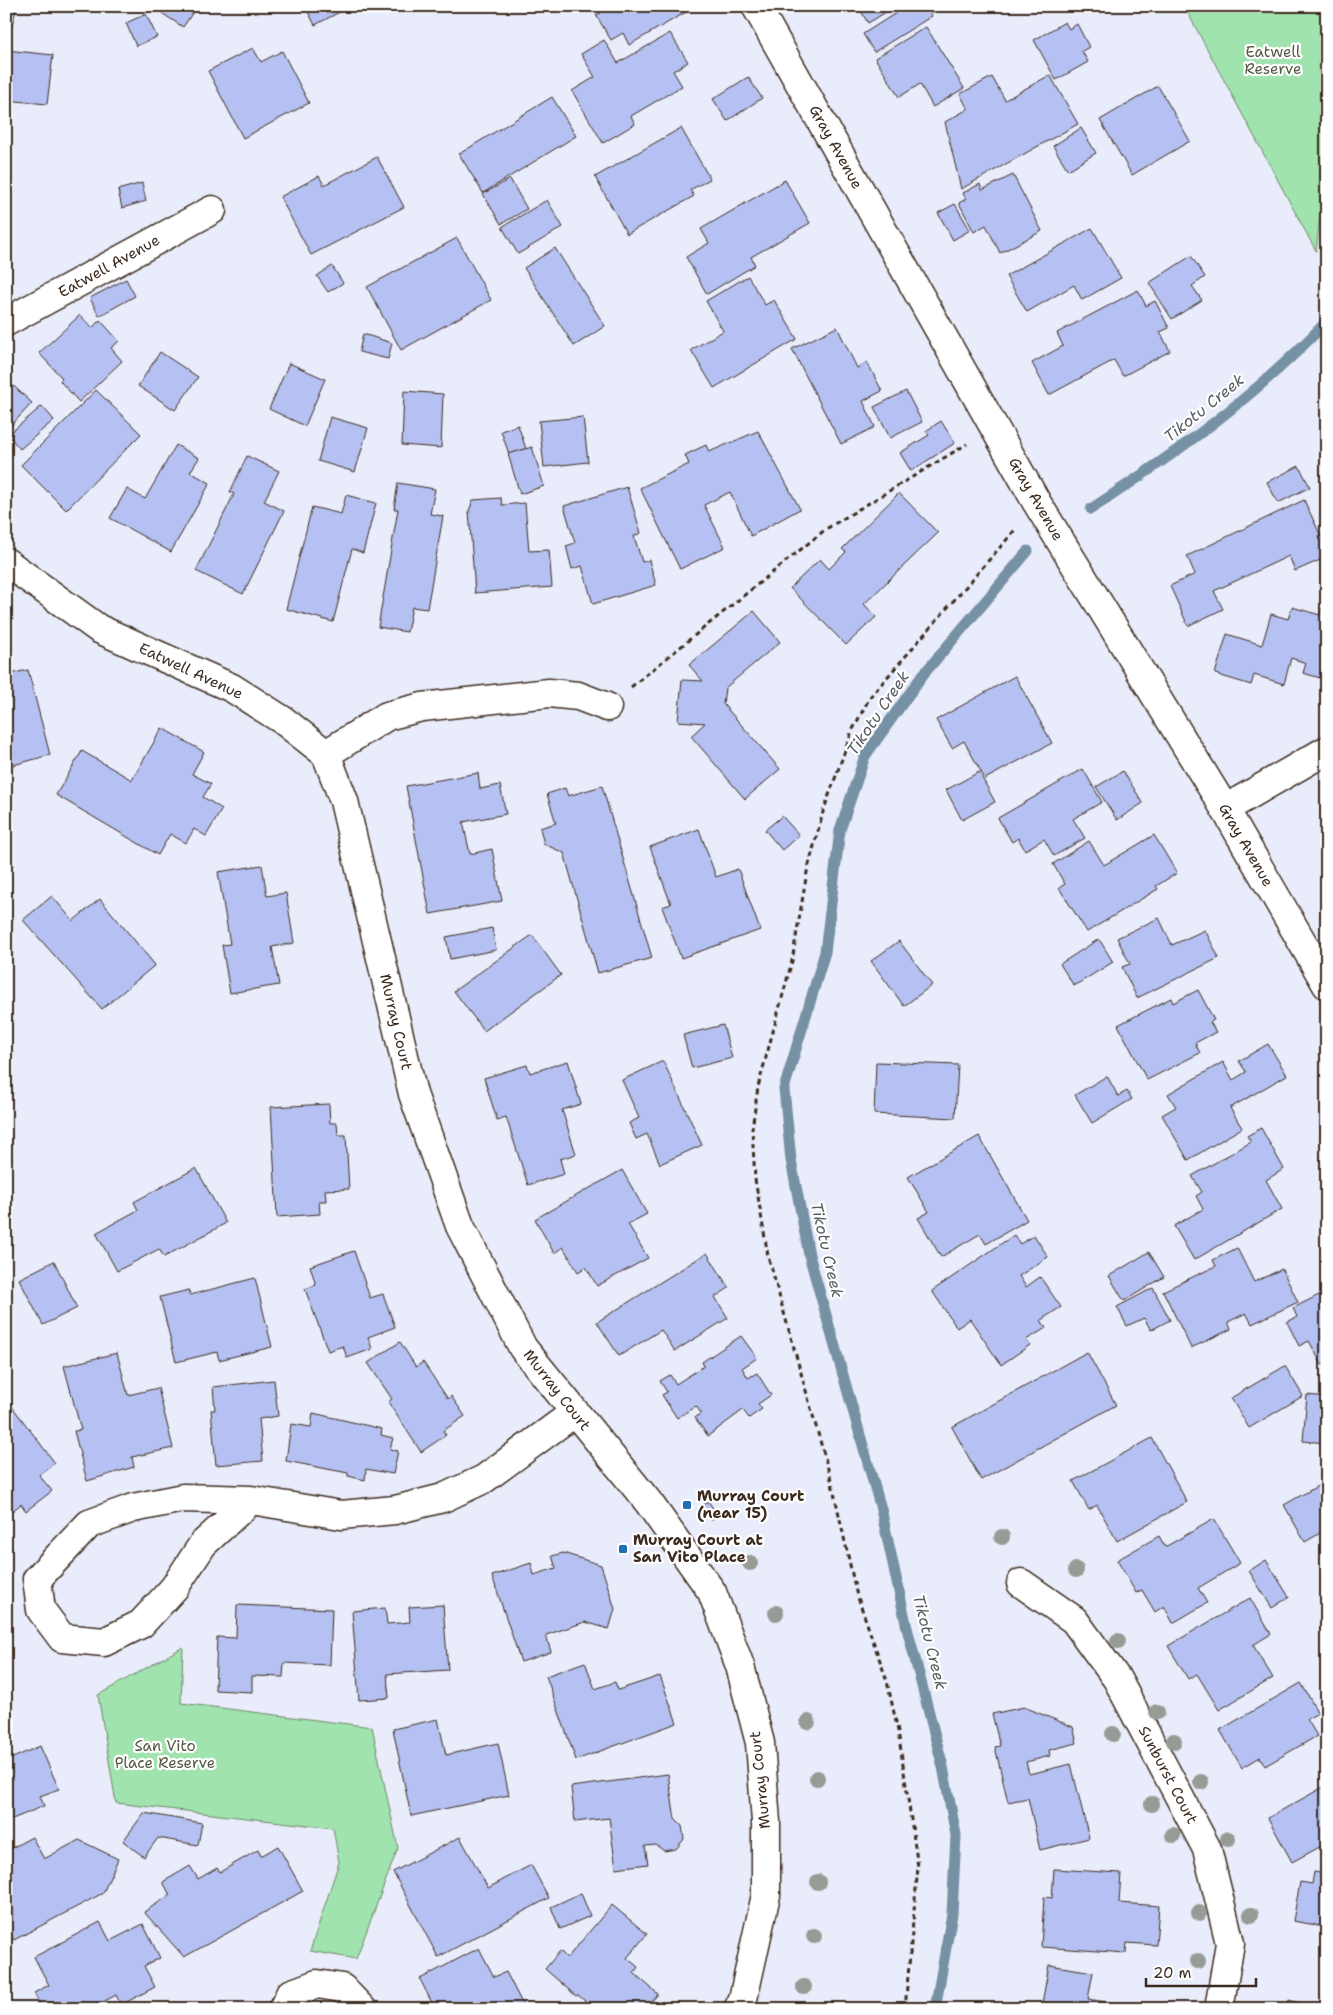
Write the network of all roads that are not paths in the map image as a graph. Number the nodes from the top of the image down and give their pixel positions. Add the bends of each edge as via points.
1 (756, 6) edge
2 (212, 210) dead end
3 (6, 322) edge
4 (6, 562) edge
5 (607, 707) road end
6 (1327, 750) edge
7 (326, 754) junction
8 (1225, 809) junction
9 (1327, 985) edge
10 (574, 1413) junction
11 (251, 1500) junction
12 (1020, 1583) dead end
13 (283, 2009) edge
14 (362, 2009) edge
15 (738, 2009) edge
16 (1219, 2009) edge

1 - 8 street, Gray Avenue via 1037,503
2 - 3 street, Eatwell Avenue
4 - 7 street, Eatwell Avenue via 99,629 232,688 284,721
5 - 7 street via 578,696 549,693 422,708 387,716
6 - 8 street
7 - 10 street, Murray Court via 344,801 413,1094 460,1226 523,1348
8 - 9 street, Gray Avenue
10 - 11 street via 484,1479 443,1498 395,1510 341,1514
10 - 15 street, Murray Court via 649,1503 712,1592 740,1666 760,1743 766,1822 766,1895
11 - 11 street via 204,1544 174,1588 141,1624 104,1642 62,1638 40,1610 37,1579 89,1524 133,1508 183,1498
12 - 16 street, Sunburst Court via 1074,1620 1117,1679 1207,1849 1230,1944
13 - 14 street via 290,1994 317,1984 342,1988

